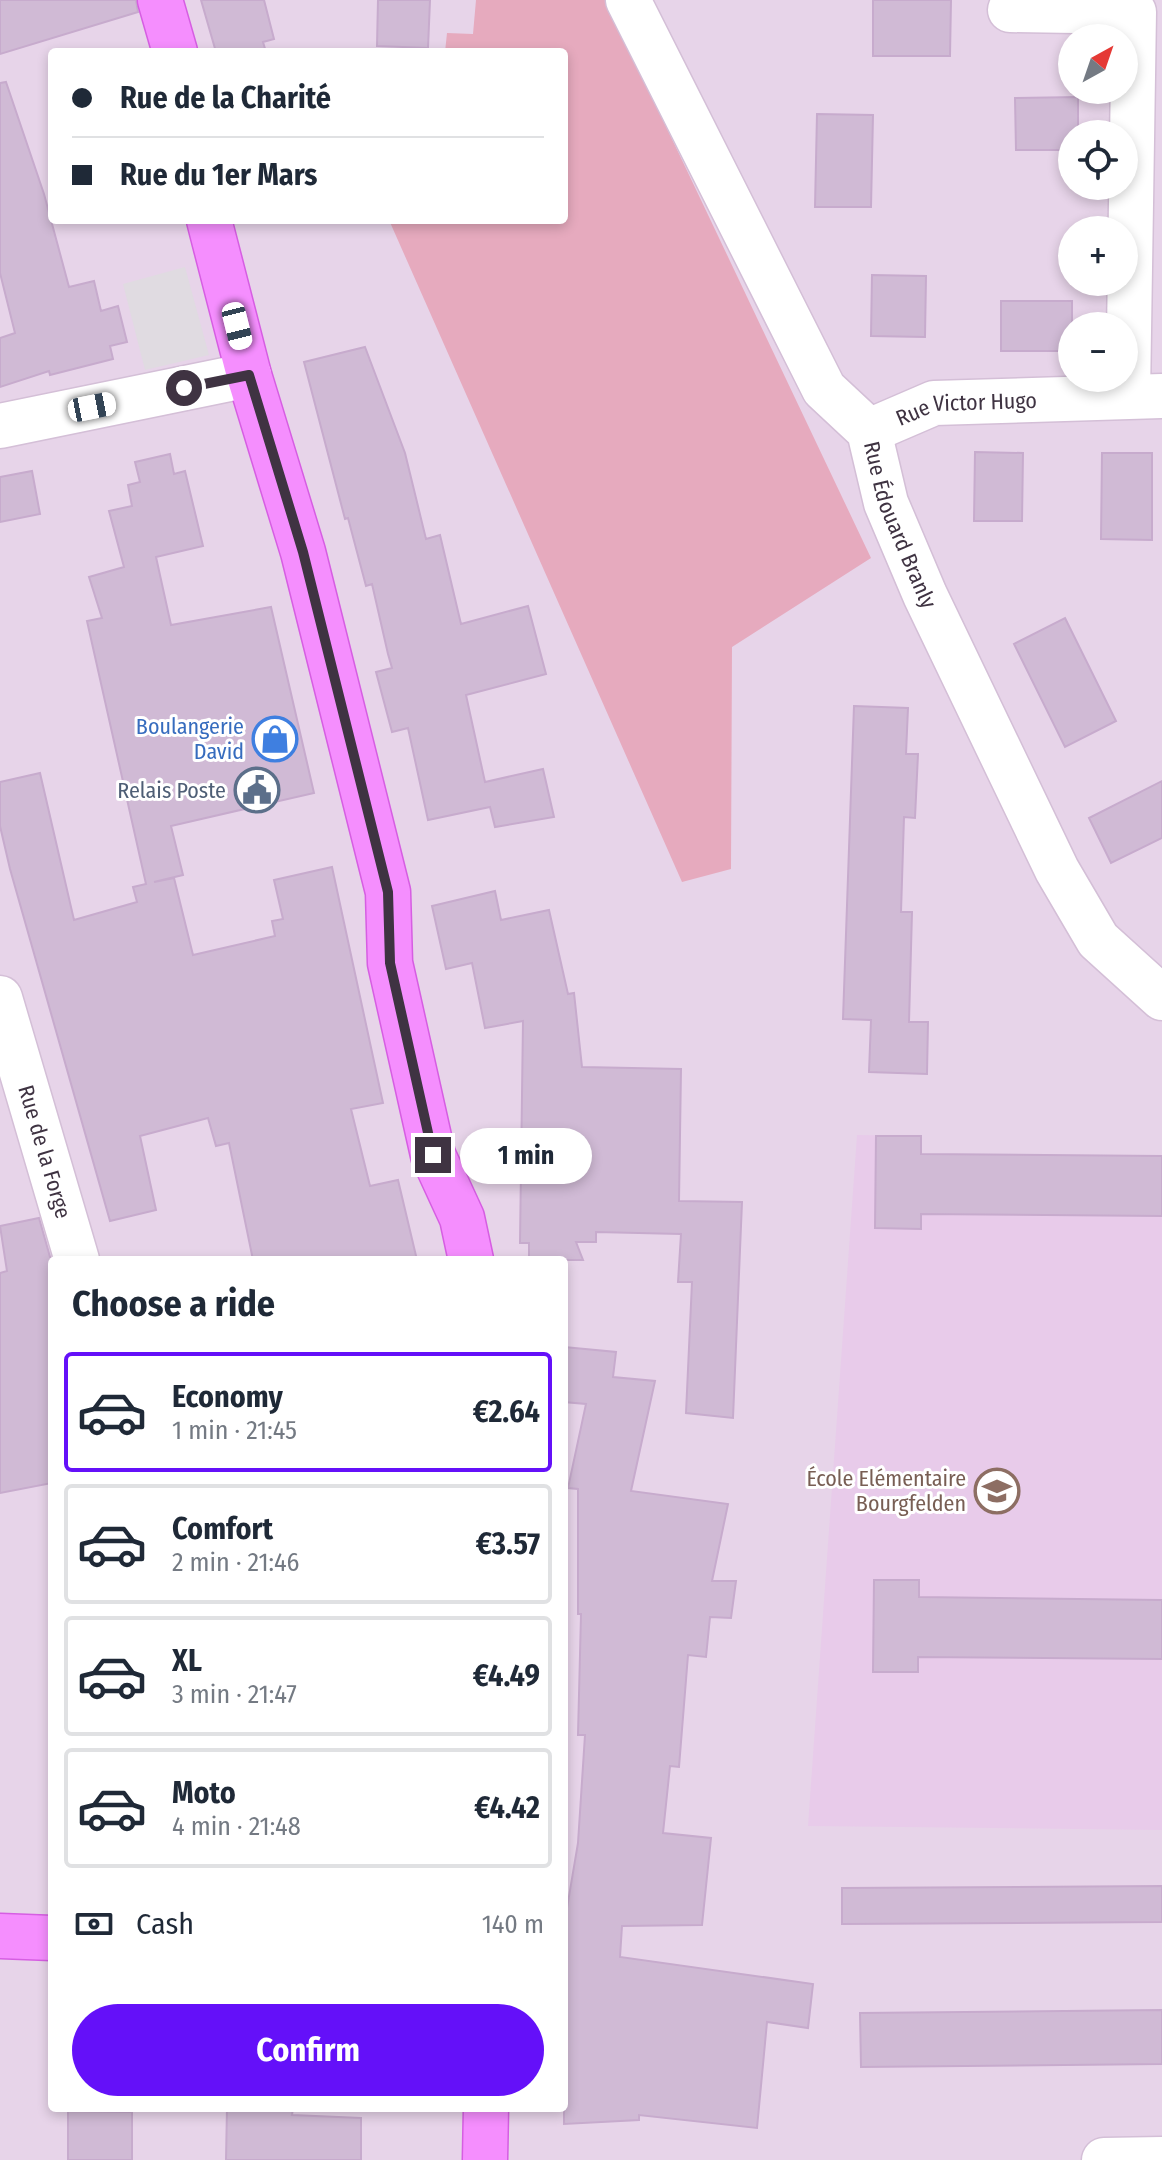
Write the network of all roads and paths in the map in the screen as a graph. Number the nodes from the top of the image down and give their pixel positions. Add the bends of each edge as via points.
1 (160, 0) edge
2 (628, 0) edge
3 (1010, 10) dead end
4 (174, 48) edge
5 (210, 224) edge
6 (249, 375) junction
7 (1145, 396) edge
8 (0, 426) edge
9 (869, 431) junction
10 (0, 998) edge
11 (1162, 998) edge
12 (76, 1256) edge
13 (470, 1256) edge
14 (0, 1936) edge
15 (48, 1938) edge
16 (486, 2112) edge
17 (1162, 2159) edge
18 (485, 2160) edge
19 (1104, 2160) edge

1 - 4 main road
2 - 9 street, Rue Édouard Branly via 824,389
3 - 7 street via 1134,12
5 - 6 main road
6 - 8 street
6 - 13 main road via 303,552 388,892 390,963 433,1155 462,1218
7 - 9 street, Rue Victor Hugo via 934,403
9 - 11 street, Rue Édouard Branly via 886,503 1057,870 1098,940
10 - 12 street, Rue de la Forge
14 - 15 main road
16 - 18 main road
17 - 19 street

